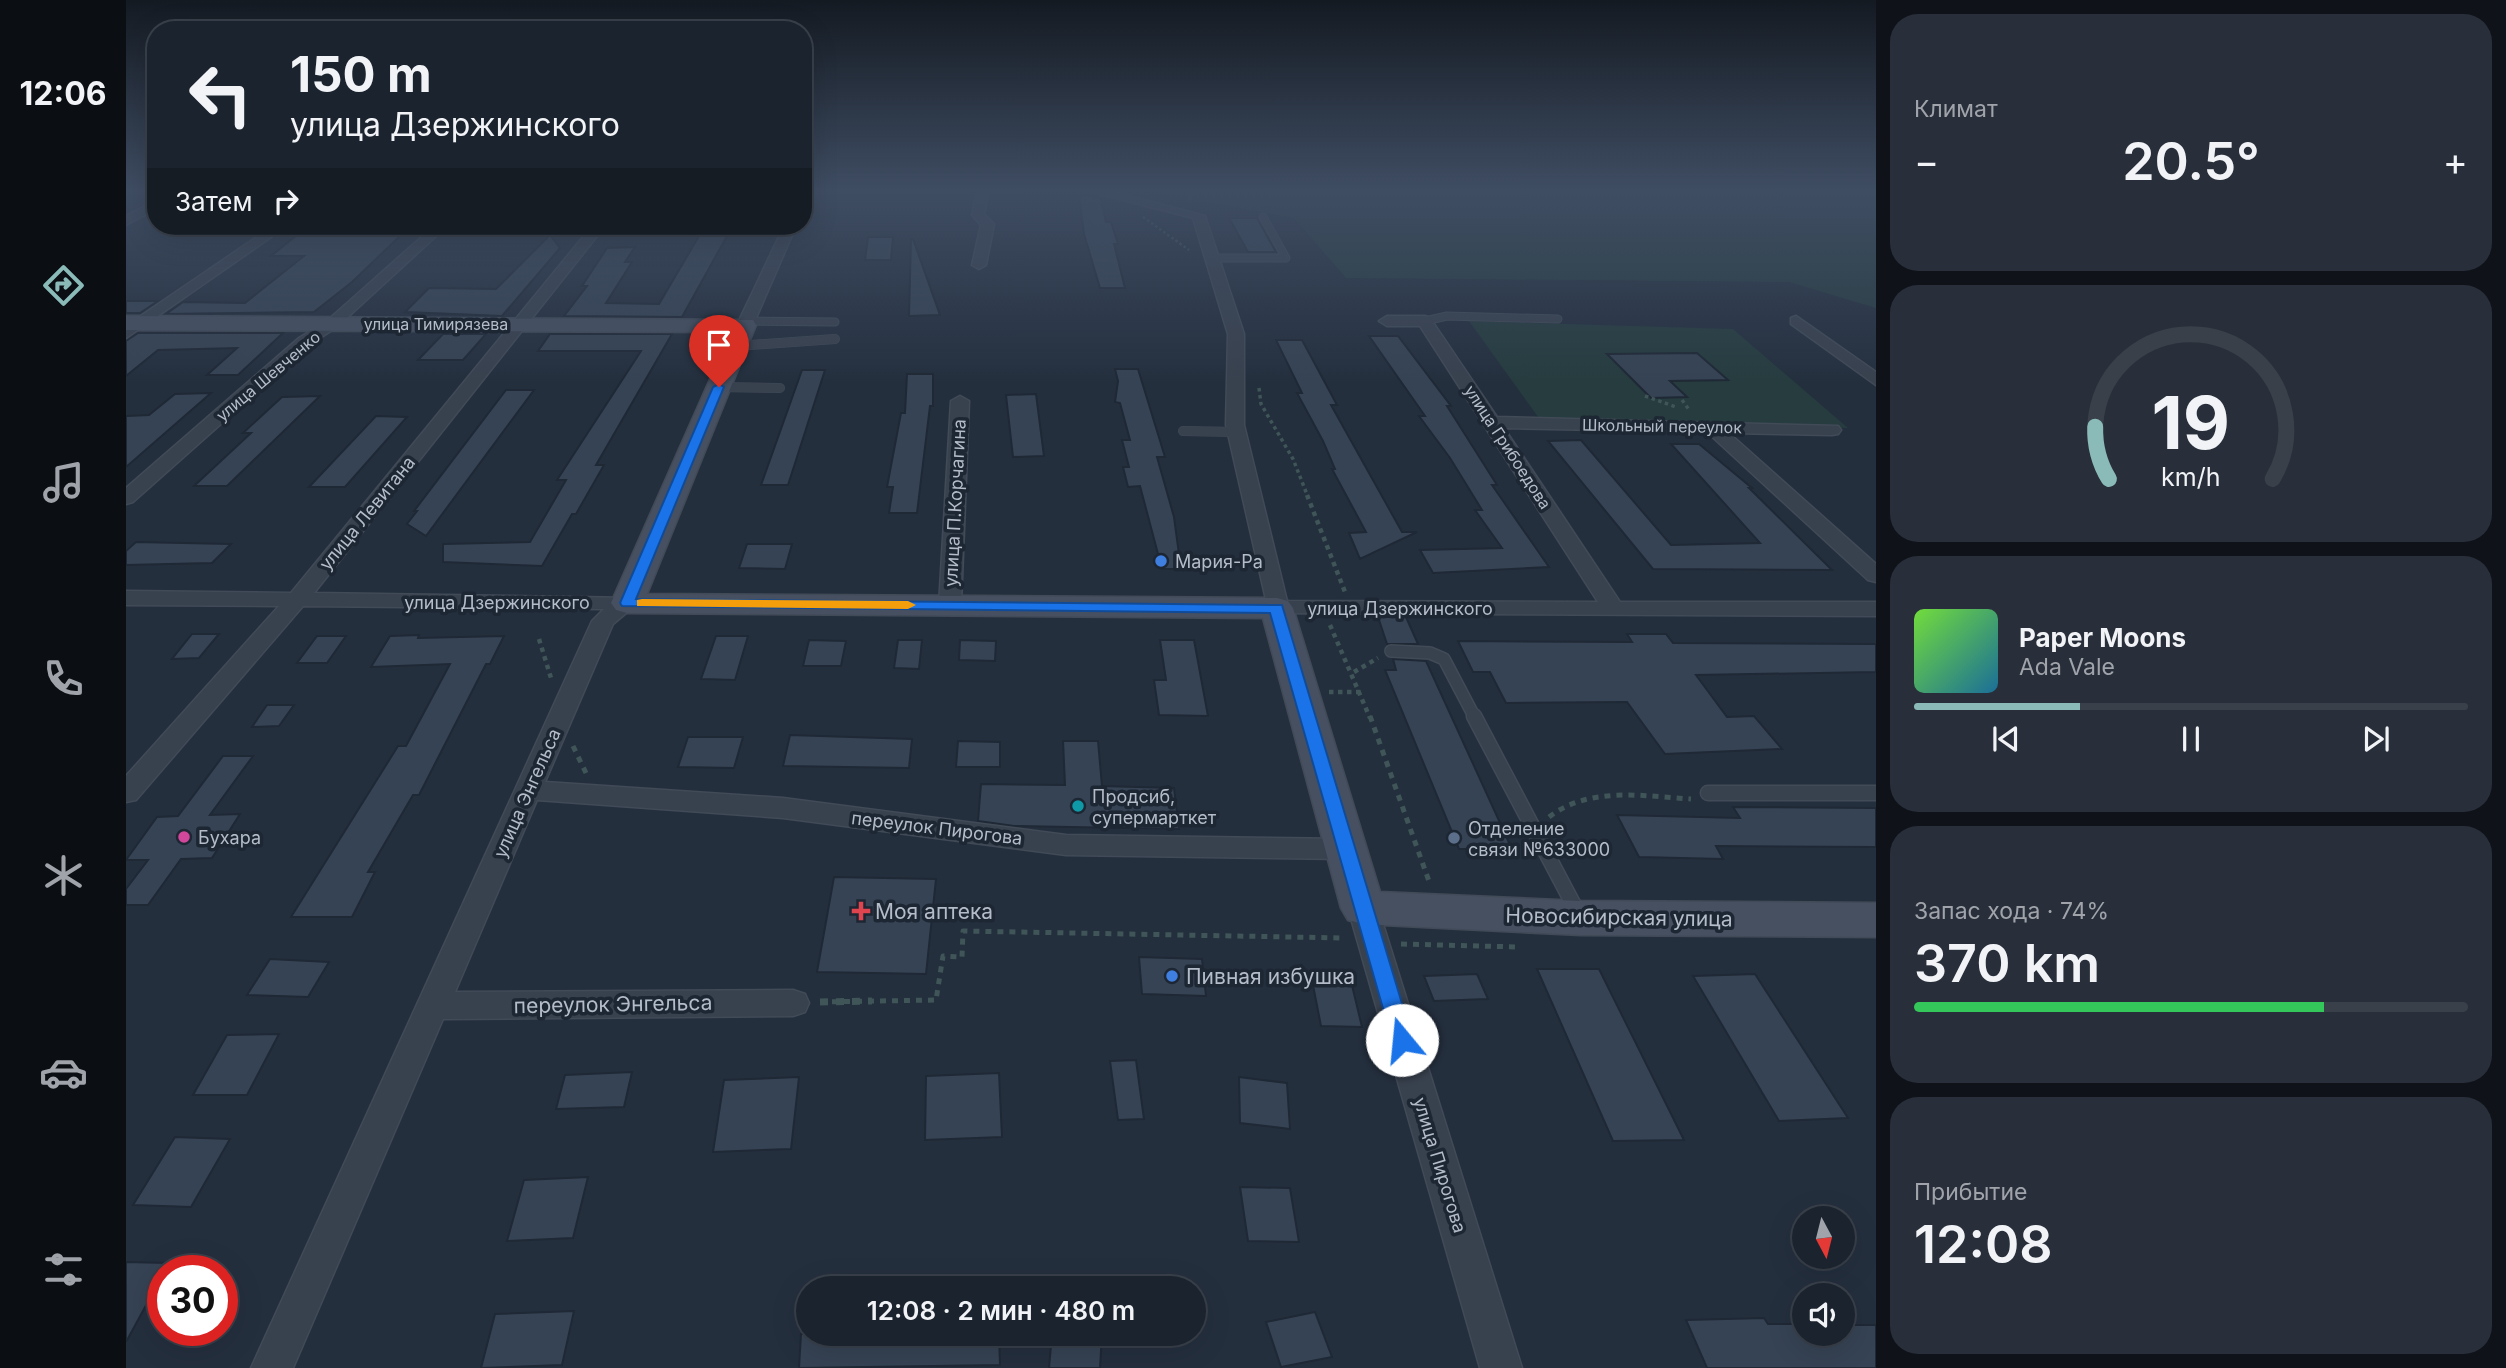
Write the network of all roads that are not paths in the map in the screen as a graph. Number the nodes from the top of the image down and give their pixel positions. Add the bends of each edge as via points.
1 (239, 254) edge
2 (410, 254) edge
3 (577, 254) edge
4 (778, 254) edge
5 (981, 254) edge
6 (1212, 254) edge
7 (1284, 254) edge
8 (1213, 258) junction
9 (979, 265) dead end
10 (1558, 318) dead end
11 (1387, 321) dead end
12 (1425, 321) junction
13 (1796, 321) dead end
14 (835, 322) dead end
15 (333, 323) junction
16 (522, 324) junction
17 (131, 326) edge
18 (743, 331) junction
19 (835, 339) dead end
20 (1876, 380) edge
21 (719, 387) junction
22 (780, 388) dead end
23 (960, 401) dead end
24 (1492, 422) junction
25 (1713, 428) junction
26 (1832, 430) dead end
27 (1184, 431) dead end
28 (1236, 432) junction
29 (126, 498) edge
30 (1876, 575) edge
31 (126, 598) edge
32 (297, 600) junction
33 (627, 603) junction
34 (950, 605) junction
35 (1612, 606) junction
36 (1276, 608) junction
37 (1876, 609) edge
38 (1391, 651) road end
39 (528, 790) junction
40 (126, 793) edge
41 (1708, 793) road end
42 (1876, 793) edge
43 (1348, 849) junction
44 (1581, 918) junction
45 (1876, 920) edge
46 (1367, 923) junction
47 (793, 1003) road end
48 (432, 1006) junction
49 (272, 1368) edge
50 (1501, 1368) edge

1 - 17 street
2 - 15 street, улица Шевченко
3 - 16 street, улица Левитана
4 - 18 street, улица Энгельса
5 - 9 street
6 - 8 street, улица Пирогова
7 - 8 lane via 1286,258
8 - 28 street, улица Пирогова via 1236,334
10 - 12 lane via 1447,316
11 - 12 street
12 - 24 street, улица Грибоедова
13 - 20 street
14 - 18 lane
15 - 16 street, улица Тимирязева
15 - 17 street, улица Тимирязева
15 - 29 street, улица Шевченко via 305,341
16 - 18 street, улица Тимирязева
16 - 32 street, улица Левитана
18 - 19 lane
18 - 21 street, улица Энгельса
21 - 22 lane
21 - 33 street, улица Энгельса
23 - 34 street, улица П.Корчагина
24 - 25 street, Школьный переулок
24 - 35 street, улица Грибоедова
25 - 26 street, Школьный переулок
25 - 30 street
27 - 28 lane
28 - 36 street, улица Пирогова
31 - 32 street, улица Дзержинского
32 - 33 street, улица Дзержинского
32 - 40 street, улица Левитана
33 - 34 street, улица Дзержинского
33 - 39 street, улица Энгельса via 603,621
34 - 36 street, улица Дзержинского
35 - 36 street, улица Дзержинского
35 - 37 street, улица Дзержинского
36 - 43 street, улица Пирогова
38 - 44 lane via 1430,653 1444,659
39 - 43 street, переулок Пирогова via 783,808 1066,845
39 - 48 street, улица Энгельса
41 - 42 lane
43 - 46 street, улица Пирогова
44 - 45 street, Новосибирская улица
44 - 46 street, Новосибирская улица
46 - 50 street, улица Пирогова
47 - 48 street, переулок Энгельса
48 - 49 street, улица Энгельса

